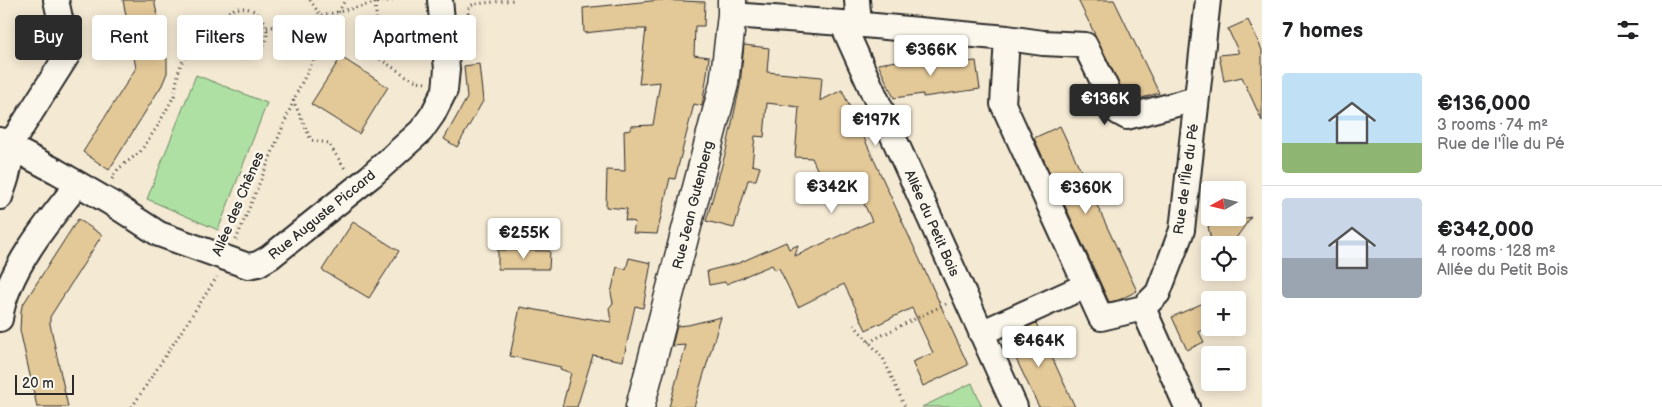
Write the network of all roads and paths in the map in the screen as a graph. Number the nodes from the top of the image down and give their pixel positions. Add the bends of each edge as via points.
1 (56, 0) edge
2 (310, 0) edge
3 (345, 0) edge
4 (393, 0) edge
5 (440, 0) edge
6 (469, 0) edge
7 (514, 0) edge
8 (857, 0) edge
9 (1208, 0) edge
10 (375, 1) edge
11 (470, 6) junction
12 (732, 8) edge
13 (339, 12) junction
14 (226, 15) edge
15 (259, 15) edge
16 (320, 15) edge
17 (326, 15) edge
18 (442, 15) edge
19 (468, 15) edge
20 (263, 20) edge
21 (850, 23) junction
22 (273, 27) edge
23 (267, 28) junction
24 (1007, 38) junction
25 (263, 45) edge
26 (183, 60) edge
27 (446, 60) edge
28 (445, 90) junction
29 (293, 100) junction
30 (1196, 100) junction
31 (5, 145) edge
32 (78, 184) junction
33 (356, 188) junction
34 (100, 196) junction
35 (0, 197) edge
36 (228, 260) junction
37 (1084, 286) junction
38 (964, 295) junction
39 (1143, 308) junction
40 (0, 319) edge
41 (854, 325) dead end
42 (981, 333) junction
43 (869, 342) junction
44 (132, 407) edge
45 (640, 407) edge
46 (905, 407) edge
47 (1015, 407) edge
48 (1187, 407) edge

1 - 31 street via 68,54 16,136
2 - 16 path
3 - 13 path, Allée des Chênes
4 - 10 path
5 - 18 street, Rue Auguste Piccard
6 - 11 path
7 - 11 path
8 - 21 street, Allée du Petit Bois
9 - 30 street, Rue de l'Île du Pé
10 - 13 path
10 - 28 path via 379,45 375,56 411,79
11 - 19 path
12 - 21 street
12 - 45 main road, Rue Jean Gutenberg via 724,84
13 - 17 path
13 - 29 path, Allée des Chênes
14 - 15 path via 244,8
20 - 23 path
21 - 24 street
21 - 38 street, Allée du Petit Bois
22 - 23 path
23 - 25 path
24 - 30 street, Rue de l'Île du Pé via 1085,45 1118,112 1127,116
24 - 37 street via 1003,104
26 - 34 path via 174,96 157,127 140,152 118,169
27 - 28 street, Rue Auguste Piccard
28 - 33 street, Rue Auguste Piccard via 421,131
29 - 33 path via 311,140 328,143
29 - 36 path, Allée des Chênes
30 - 39 street, Rue de l'Île du Pé via 1182,230 1158,293
31 - 32 street, Rue Auguste Piccard
31 - 35 street via 8,174
32 - 34 street, Rue Auguste Piccard
32 - 40 street via 45,224 15,274
33 - 36 street, Rue Auguste Piccard via 258,264 248,266
34 - 36 street, Rue Auguste Piccard via 159,234
36 - 44 path, Allée des Chênes
37 - 39 street via 1101,318
37 - 42 street
38 - 42 street, Allée du Petit Bois
38 - 43 path
39 - 48 street
41 - 43 path
42 - 47 street
43 - 46 path via 884,358

